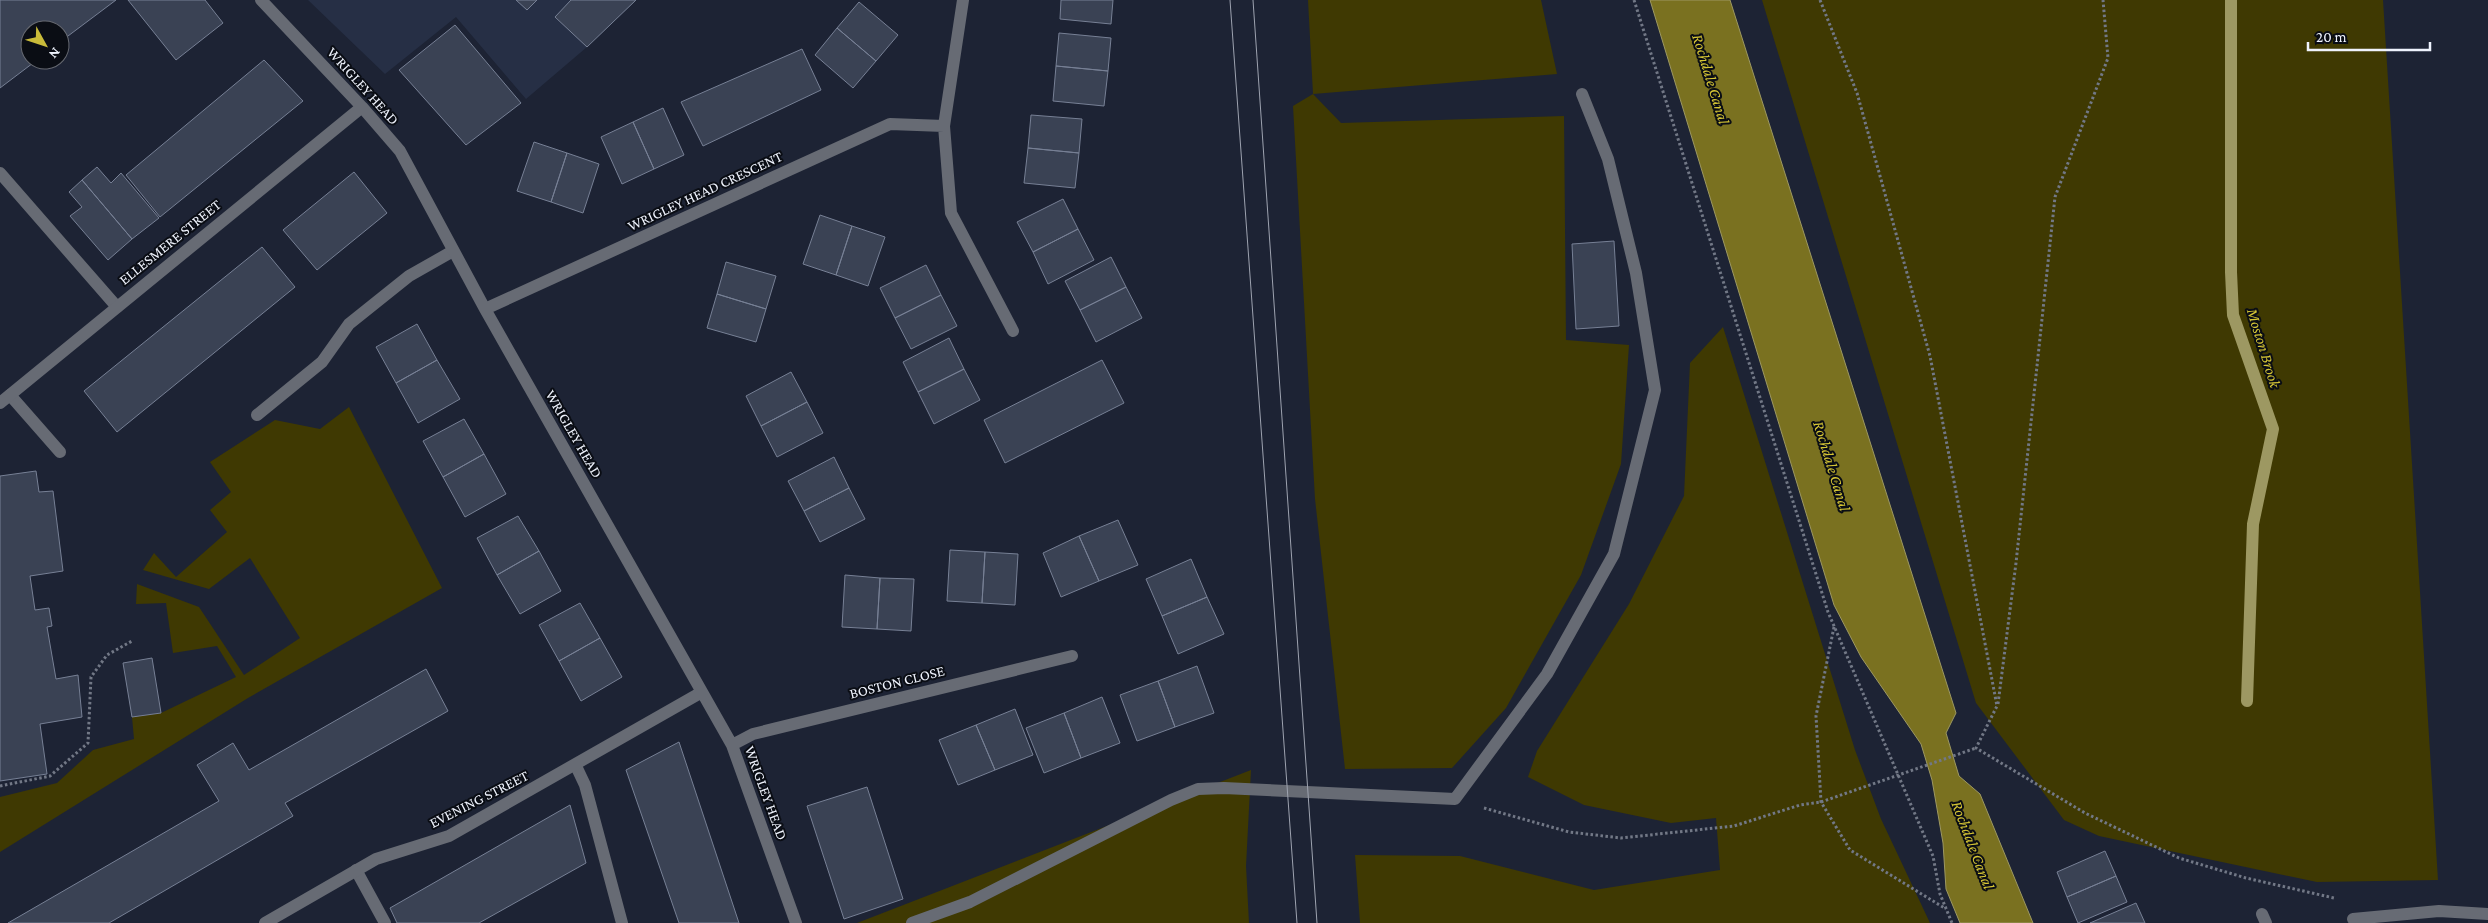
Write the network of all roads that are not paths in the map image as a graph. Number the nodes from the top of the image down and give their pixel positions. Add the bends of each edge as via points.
1 (261, 0) edge
2 (963, 0) edge
3 (1582, 94) dead end
4 (362, 107) junction
5 (944, 126) junction
6 (0, 173) edge
7 (452, 251) junction
8 (117, 307) junction
9 (485, 310) junction
10 (1013, 331) dead end
11 (5, 399) edge
12 (257, 415) dead end
13 (60, 452) dead end
14 (1072, 656) dead end
15 (702, 692) junction
16 (732, 745) junction
17 (576, 766) junction
18 (356, 870) junction
19 (2488, 914) edge
20 (2353, 919) road end
21 (2409, 919) edge
22 (265, 923) edge
23 (385, 923) edge
24 (622, 923) edge
25 (796, 923) edge
26 (912, 923) edge

1 - 4 street, WRIGLEY HEAD
2 - 5 street
3 - 26 street via 1608,159 1636,273 1655,390 1614,554 1547,674 1455,800 1198,789 1170,800 970,902
4 - 7 street, WRIGLEY HEAD via 400,151
4 - 8 street, ELLESMERE STREET
5 - 9 street, WRIGLEY HEAD CRESCENT via 890,124
5 - 10 street via 951,213
6 - 8 street
7 - 9 street, WRIGLEY HEAD
7 - 12 street via 409,276 349,324 322,362
8 - 11 street, ELLESMERE STREET
9 - 15 street, WRIGLEY HEAD
11 - 13 street
14 - 16 street, BOSTON CLOSE via 753,734
15 - 16 street, WRIGLEY HEAD
15 - 17 street, EVENING STREET
16 - 25 street, WRIGLEY HEAD
17 - 18 street, EVENING STREET via 448,836 376,859
17 - 24 street via 585,785
18 - 22 street, EVENING STREET
18 - 23 street
19 - 21 street via 2439,911
20 - 21 street

